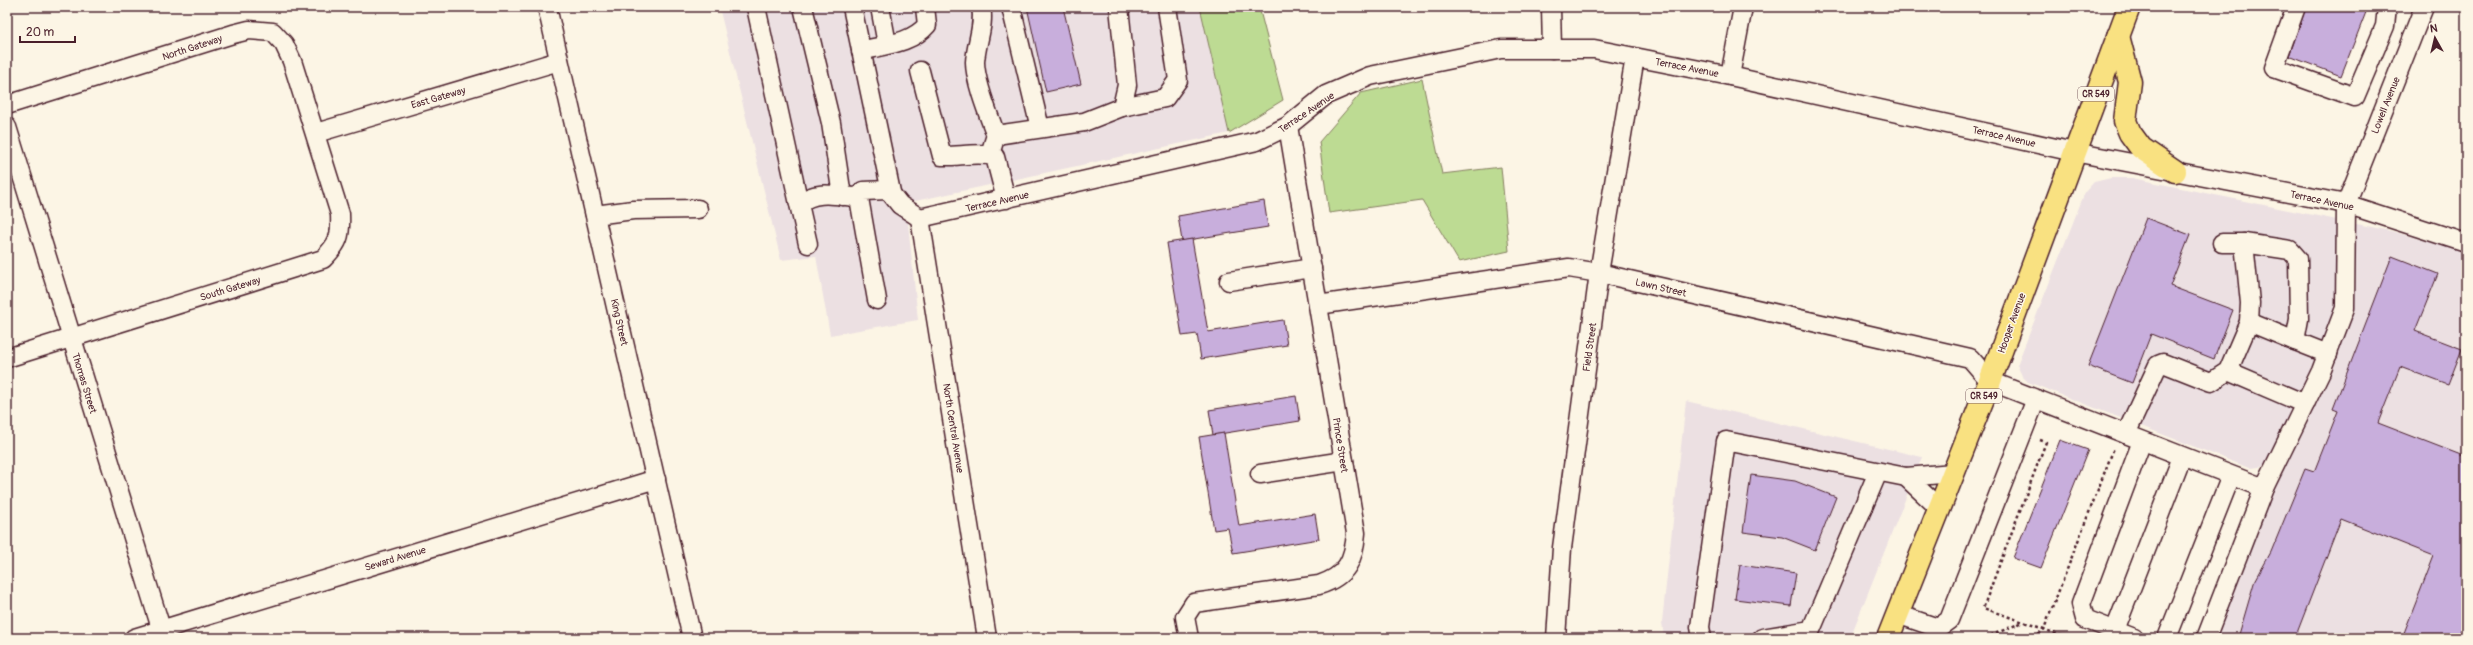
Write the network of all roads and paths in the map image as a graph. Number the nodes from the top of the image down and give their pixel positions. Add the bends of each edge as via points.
1 (547, 7) edge
2 (756, 7) edge
3 (803, 7) edge
4 (852, 7) edge
5 (880, 7) edge
6 (925, 7) edge
7 (981, 7) edge
8 (1011, 7) edge
9 (1119, 7) edge
10 (1167, 7) edge
11 (1551, 7) edge
12 (1743, 7) edge
13 (2129, 7) edge
14 (2296, 7) edge
15 (2387, 7) edge
16 (2424, 7) edge
17 (2118, 36) junction
18 (887, 44) junction
19 (1552, 49) junction
20 (861, 50) junction
21 (1635, 57) junction
22 (559, 61) junction
23 (920, 71) dead end
24 (1730, 76) junction
25 (7, 105) edge
26 (1122, 107) junction
27 (1288, 126) junction
28 (7, 127) edge
29 (1040, 128) junction
30 (316, 133) junction
31 (996, 135) junction
32 (2074, 152) junction
33 (990, 154) junction
34 (2175, 171) junction
35 (891, 192) junction
36 (850, 197) junction
37 (1006, 199) junction
38 (799, 204) junction
39 (2346, 204) junction
40 (698, 209) dead end
41 (595, 215) junction
42 (920, 218) junction
43 (2222, 243) dead end
44 (2244, 243) junction
45 (2466, 243) edge
46 (808, 244) dead end
47 (1312, 268) junction
48 (1599, 273) junction
49 (1229, 281) dead end
50 (877, 300) dead end
51 (1318, 305) junction
52 (2249, 322) junction
53 (71, 337) junction
54 (2295, 341) junction
55 (2328, 354) junction
56 (7, 358) edge
57 (2228, 371) junction
58 (1990, 381) junction
59 (2036, 399) junction
60 (2305, 404) junction
61 (2034, 438) dead end
62 (2124, 442) junction
63 (2107, 445) dead end
64 (2182, 457) junction
65 (1344, 461) junction
66 (1878, 472) junction
67 (1953, 473) junction
68 (1260, 474) dead end
69 (2231, 476) junction
70 (656, 478) junction
71 (1906, 478) junction
72 (2264, 488) junction
73 (1939, 508) junction
74 (1897, 614) junction
75 (2023, 622) junction
76 (2044, 629) junction
77 (2114, 630) junction
78 (163, 634) edge
79 (134, 638) edge
80 (692, 638) edge
81 (987, 638) edge
82 (1189, 638) edge
83 (1556, 638) edge
84 (1702, 638) edge
85 (1762, 638) edge
86 (1888, 638) edge
87 (1985, 638) edge
88 (2034, 638) edge
89 (2065, 638) edge
90 (2134, 638) edge
91 (2167, 638) edge
92 (2206, 638) edge

1 - 22 street, King Street
2 - 38 street
3 - 36 street
4 - 20 street
5 - 18 street
6 - 18 street via 927,25 921,32 908,40
7 - 31 street via 975,63 983,100
8 - 29 street
9 - 26 street via 1127,85
10 - 26 street via 1178,80 1164,98
11 - 19 street
12 - 24 street
13 - 17 main road, Hooper Avenue / CR 549
14 - 15 street via 2274,68 2355,97 2385,26
16 - 39 street, Lowell Avenue
17 - 32 main road, Hooper Avenue / CR 549
17 - 34 main road via 2130,82 2126,120 2130,133 2141,148
18 - 20 street
19 - 21 street, Terrace Avenue via 1594,49
19 - 27 street, Terrace Avenue via 1501,49 1370,76 1326,95
20 - 35 street
21 - 24 street, Terrace Avenue
21 - 48 street, Field Street
22 - 30 street, East Gateway
22 - 41 street, King Street
23 - 33 street via 942,156
24 - 32 street, Terrace Avenue
25 - 30 street, North Gateway via 233,34 273,32 284,44 292,61
26 - 29 street via 1084,122
27 - 37 street, Terrace Avenue via 1257,141
27 - 47 street, Prince Street
28 - 53 street, Thomas Street
29 - 31 street
30 - 53 street, South Gateway via 340,214 335,247 323,259
31 - 33 street
32 - 34 street, Terrace Avenue
32 - 58 main road, Hooper Avenue / CR 549
33 - 37 street via 995,157
34 - 39 street, Terrace Avenue
35 - 36 street via 863,191
35 - 42 street via 900,205
36 - 38 street via 812,195
36 - 50 street
37 - 42 street, Terrace Avenue
38 - 46 street
39 - 45 street, Terrace Avenue
39 - 55 street via 2345,308
40 - 41 street via 632,210
41 - 70 street, King Street
42 - 81 street, North Central Avenue
43 - 44 street
44 - 52 street via 2250,303
44 - 54 street via 2290,250 2298,259 2299,319
47 - 49 street
47 - 51 street, Prince Street
48 - 51 street, Lawn Street via 1568,268
48 - 58 street, Lawn Street via 1970,358
48 - 83 street, Field Street via 1562,548
51 - 65 street, Prince Street
52 - 54 street
52 - 57 street
53 - 56 street, South Gateway
53 - 78 street, Thomas Street
54 - 55 street
55 - 60 street
57 - 60 street
57 - 62 street via 2211,382 2163,363 2158,365
58 - 59 street
58 - 67 main road, Hooper Avenue / CR 549
59 - 62 street
59 - 74 street via 1949,620 1938,628
60 - 72 street
61 - 75 path via 2046,442 1983,608
62 - 63 path
62 - 64 street
62 - 76 path
62 - 77 street via 2081,604 2085,619
64 - 69 street
64 - 77 street
65 - 68 street
65 - 82 street, Prince Street via 1356,532 1354,552 1347,567 1334,580 1319,585 1194,603 1186,617
66 - 71 street
66 - 84 street via 1726,441 1700,627
66 - 85 street via 1810,630
67 - 71 street
67 - 73 main road, Hooper Avenue / CR 549
69 - 72 street
69 - 91 street
70 - 78 street, Seward Avenue
70 - 80 street, King Street
71 - 73 street
72 - 92 street
73 - 74 main road, Hooper Avenue / CR 549
74 - 86 main road, Hooper Avenue / CR 549
75 - 76 path
75 - 87 path
76 - 88 path
76 - 89 path
77 - 90 street
78 - 79 street, Seward Avenue

